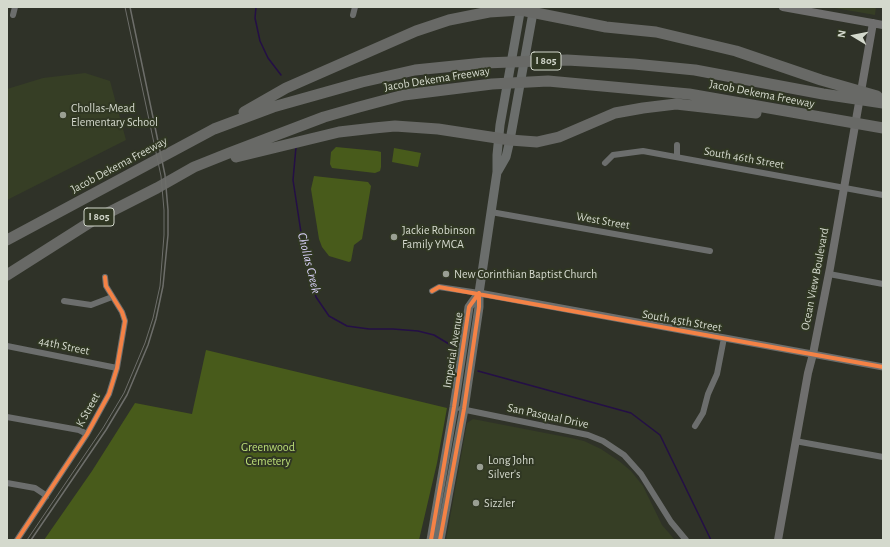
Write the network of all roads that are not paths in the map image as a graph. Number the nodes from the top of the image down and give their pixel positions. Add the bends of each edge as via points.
1 (15, 7) edge
2 (355, 7) edge
3 (782, 7) edge
4 (521, 9) edge
5 (534, 10) edge
6 (13, 15) dead end
7 (353, 15) dead end
8 (873, 23) junction
9 (883, 25) edge
10 (883, 98) edge
11 (883, 103) edge
12 (835, 121) junction
13 (883, 128) edge
14 (214, 129) junction
15 (499, 138) junction
16 (510, 140) junction
17 (677, 145) dead end
18 (677, 157) junction
19 (605, 163) dead end
20 (194, 167) junction
21 (497, 172) junction
22 (844, 187) junction
23 (883, 195) edge
24 (491, 212) junction
25 (44, 221) junction
26 (7, 236) edge
27 (7, 240) edge
28 (710, 251) dead end
29 (829, 274) junction
30 (7, 275) edge
31 (105, 277) dead end
32 (883, 284) edge
33 (432, 291) dead end
34 (478, 293) junction
35 (112, 297) junction
36 (64, 301) dead end
37 (724, 338) junction
38 (7, 346) edge
39 (813, 354) junction
40 (883, 367) edge
41 (117, 368) junction
42 (454, 407) junction
43 (464, 409) junction
44 (7, 417) edge
45 (695, 426) dead end
46 (87, 434) junction
47 (796, 442) junction
48 (883, 457) edge
49 (7, 483) edge
50 (46, 497) junction
51 (17, 540) edge
52 (431, 540) edge
53 (440, 540) edge
54 (686, 540) edge
55 (778, 540) edge

1 - 6 street
2 - 7 street
3 - 8 main road
4 - 5 highway
4 - 14 highway via 449,20 416,31 286,88
4 - 15 main road, Imperial Avenue
5 - 10 highway via 606,27 656,32 736,51
5 - 16 main road, Imperial Avenue
8 - 9 main road
8 - 22 main road, Ocean View Boulevard
11 - 14 highway, Jacob Dekema Freeway / I 805 via 695,70 567,60 484,63 415,70 362,82 272,107
12 - 13 highway, Jacob Dekema Freeway / I 805
12 - 16 highway via 676,104 615,113 559,137 537,142
12 - 20 highway, Jacob Dekema Freeway / I 805 via 689,94 548,81 492,84 404,95 359,107 229,152
14 - 25 highway, Jacob Dekema Freeway / I 805
15 - 16 highway
15 - 20 highway via 395,126 339,132
15 - 21 main road, Imperial Avenue
16 - 21 main road, Imperial Avenue via 506,157
17 - 18 street
18 - 19 street, South 46th Street via 643,151 613,155
18 - 22 street, South 46th Street
20 - 30 highway, Jacob Dekema Freeway / I 805 via 92,221
21 - 24 main road, Imperial Avenue
22 - 23 street, South 46th Street
22 - 29 main road, Ocean View Boulevard
24 - 28 street, West Street
24 - 34 main road, Imperial Avenue
25 - 26 highway
25 - 27 highway, Jacob Dekema Freeway / I 805
29 - 32 street
29 - 39 main road, Ocean View Boulevard
31 - 35 street, K Street via 106,286
33 - 34 street via 439,287
34 - 37 street, South 45th Street
34 - 42 main road, Imperial Avenue via 469,307
34 - 43 main road, Imperial Avenue via 479,307
35 - 36 street via 90,305
35 - 41 street, K Street via 125,321
37 - 39 street, South 45th Street
37 - 45 street via 717,374 703,413
38 - 41 street, 44th Street
39 - 40 street, South 45th Street
39 - 47 main road, Ocean View Boulevard
41 - 46 street, K Street via 109,394
42 - 43 street, San Pasqual Drive
42 - 52 main road, Imperial Avenue
43 - 53 main road, Imperial Avenue
43 - 54 street, San Pasqual Drive via 588,435 603,441 624,455 641,474 671,522
44 - 46 street via 79,430
46 - 50 street, K Street
47 - 48 street
47 - 55 main road, Ocean View Boulevard
49 - 50 street via 35,488
50 - 51 street, K Street

